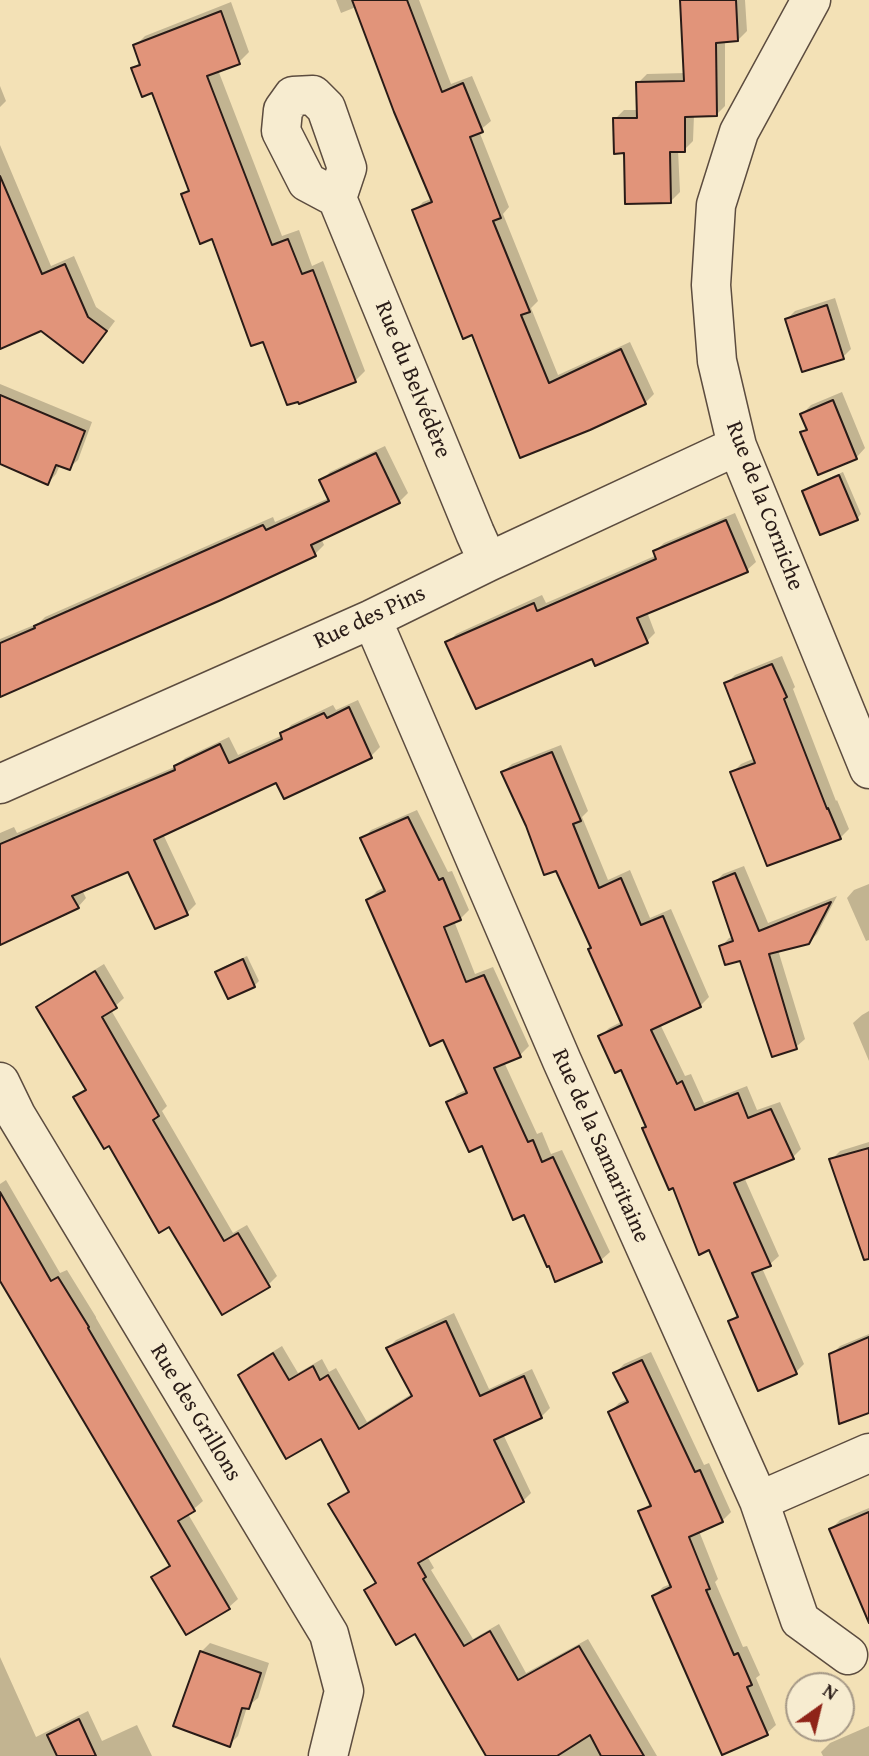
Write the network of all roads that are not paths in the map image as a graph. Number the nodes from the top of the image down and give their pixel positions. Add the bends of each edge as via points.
1 (811, 0) edge
2 (337, 198) dead end
3 (737, 446) junction
4 (488, 562) junction
5 (372, 619) junction
6 (869, 769) edge
7 (0, 785) edge
8 (0, 1082) edge
9 (869, 1453) edge
10 (759, 1501) junction
11 (848, 1656) dead end
12 (328, 1756) edge

1 - 3 street, Rue de la Corniche via 739,132 716,205 711,285 717,361
2 - 4 street, Rue du Belvédère
3 - 4 street, Rue des Pins
3 - 6 street, Rue de la Corniche
4 - 5 street, Rue des Pins
5 - 7 street, Rue des Pins
5 - 10 street, Rue de la Samaritaine via 562,1061
8 - 12 street, Rue des Grillons via 329,1634 344,1691
9 - 10 street
10 - 11 street, Rue de la Samaritaine via 800,1620

